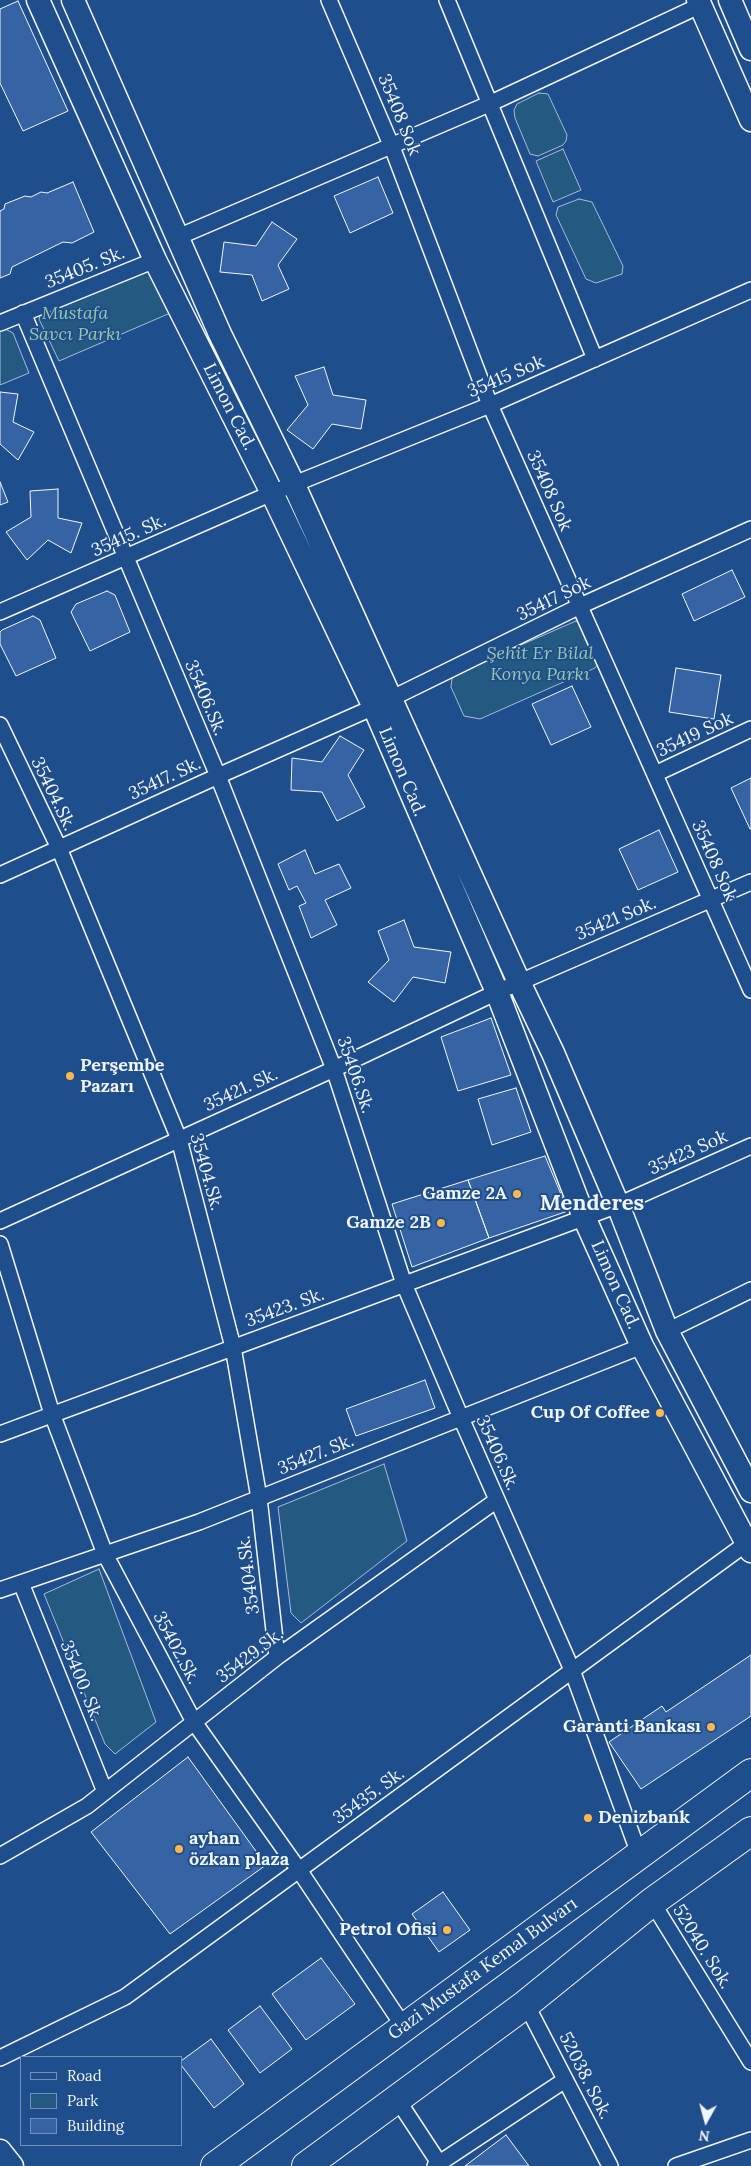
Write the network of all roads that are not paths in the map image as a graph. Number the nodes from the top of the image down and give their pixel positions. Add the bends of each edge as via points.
1 (38, 0) edge
2 (73, 0) edge
3 (329, 0) edge
4 (447, 0) edge
5 (730, 0) edge
6 (699, 2) edge
7 (751, 49) edge
8 (489, 104) junction
9 (751, 120) edge
10 (392, 147) junction
11 (178, 237) junction
12 (155, 260) junction
13 (751, 290) edge
14 (23, 314) junction
15 (0, 323) edge
16 (595, 359) junction
17 (490, 405) junction
18 (294, 485) junction
19 (272, 493) junction
20 (751, 529) edge
21 (125, 558) junction
22 (580, 606) junction
23 (0, 612) edge
24 (383, 703) junction
25 (0, 725) edge
26 (751, 729) edge
27 (655, 774) junction
28 (218, 776) junction
29 (59, 848) junction
30 (0, 876) edge
31 (751, 882) edge
32 (710, 899) junction
33 (519, 982) junction
34 (751, 990) edge
35 (497, 992) junction
36 (334, 1069) junction
37 (178, 1140) junction
38 (751, 1146) edge
39 (618, 1205) junction
40 (584, 1217) junction
41 (0, 1221) edge
42 (0, 1244) edge
43 (404, 1284) junction
44 (751, 1290) edge
45 (668, 1331) junction
46 (642, 1346) junction
47 (233, 1347) junction
48 (52, 1414) junction
49 (461, 1418) junction
50 (0, 1434) edge
51 (751, 1491) edge
52 (259, 1498) junction
53 (497, 1500) junction
54 (750, 1545) edge
55 (105, 1554) junction
56 (21, 1583) junction
57 (0, 1590) edge
58 (277, 1657) junction
59 (572, 1670) junction
60 (194, 1722) junction
61 (748, 1780) edge
62 (105, 1792) junction
63 (751, 1831) edge
64 (639, 1854) junction
65 (0, 1856) edge
66 (299, 1870) junction
67 (652, 1902) junction
68 (526, 2004) junction
69 (404, 2027) junction
70 (0, 2058) edge
71 (751, 2062) edge
72 (566, 2080) junction
73 (397, 2099) junction
74 (751, 2140) edge
75 (0, 2151) edge
76 (437, 2164) edge
77 (12, 2166) edge
78 (215, 2166) edge
79 (306, 2166) edge
80 (610, 2166) edge
81 (676, 2166) edge

1 - 12 street, Limon Cad.
2 - 11 street, Limon Cad.
3 - 10 street, 35408 Sok
4 - 8 street
5 - 7 street
6 - 8 street
6 - 9 street
8 - 10 street
8 - 16 street
10 - 11 street
10 - 17 street, 35408 Sok
11 - 18 street, Limon Cad. via 220,334
12 - 14 street, 35405. Sk.
12 - 19 street, Limon Cad.
13 - 16 street, 35415 Sok
14 - 15 street, 35405. Sk.
14 - 21 street, 35406.Sk.
16 - 17 street, 35415 Sok
17 - 18 street, 35415 Sok
17 - 22 street, 35408 Sok
18 - 19 street, 35415 Sok
18 - 24 street, Limon Cad.
19 - 21 street, 35415. Sk.
19 - 24 street, Limon Cad.
20 - 22 street, 35417 Sok
21 - 23 street, 35415. Sk.
21 - 28 street, 35406.Sk.
22 - 24 street, 35417 Sok
22 - 27 street, 35408 Sok
24 - 28 street, 35417. Sk.
24 - 33 street, Limon Cad.
24 - 35 street, Limon Cad.
25 - 29 street, 35404.Sk.
26 - 27 street, 35419 Sok
27 - 32 street, 35408 Sok
28 - 29 street, 35417. Sk.
28 - 36 street, 35406.Sk.
29 - 30 street, 35417. Sk.
29 - 37 street, 35404.Sk.
31 - 32 street, 35421 Sok.
32 - 33 street, 35421 Sok.
32 - 34 street, 35408 Sok
33 - 35 street, 35421 Sok.
33 - 39 street, Limon Cad.
35 - 36 street, 35421. Sk.
35 - 40 street, Limon Cad.
36 - 37 street, 35421. Sk.
36 - 43 street, 35406.Sk.
37 - 41 street, 35421. Sk.
37 - 47 street, 35404.Sk.
38 - 39 street, 35423 Sok
39 - 40 street, 35423 Sok
39 - 45 street, Limon Cad.
40 - 43 street, 35423. Sk.
40 - 46 street, Limon Cad.
42 - 48 street, 35402.Sk.
43 - 47 street, 35423. Sk.
43 - 49 street, 35406.Sk.
44 - 45 street
45 - 51 street, Limon Cad.
46 - 49 street, 35427. Sk.
46 - 54 street, Limon Cad.
47 - 48 street, 35423. Sk.
47 - 52 street, 35404.Sk.
48 - 50 street, 35423. Sk.
48 - 55 street, 35402.Sk.
49 - 52 street, 35427. Sk.
49 - 53 street, 35406.Sk.
52 - 55 street, 35427. Sk.
52 - 58 street, 35404.Sk.
53 - 58 street, 35429.Sk.
53 - 59 street, 35406.Sk.
54 - 59 street, 35435. Sk.
55 - 56 street, 35427. Sk.
55 - 60 street, 35402.Sk.
56 - 57 street, 35427. Sk.
56 - 62 street, 35400. Sk.
58 - 60 street, 35429.Sk.
59 - 64 street, 35406.Sk.
59 - 66 street, 35435. Sk.
60 - 62 street, 35429.Sk.
60 - 66 street, 35402.Sk.
61 - 64 highway, Gazi Mustafa Kemal Bulvarı
62 - 65 street, 35429.Sk. via 87,1806
63 - 67 highway
64 - 69 highway, Gazi Mustafa Kemal Bulvarı
66 - 69 street, 35402.Sk.
66 - 70 street, 35435. Sk. via 125,1997
67 - 68 highway
67 - 71 street, 52040. Sok.
68 - 72 street, 52038. Sok.
68 - 73 highway
69 - 78 highway, Gazi Mustafa Kemal Bulvarı
72 - 76 street
72 - 80 street, 52038. Sok.
73 - 76 street
73 - 79 highway
74 - 81 street
75 - 77 street

